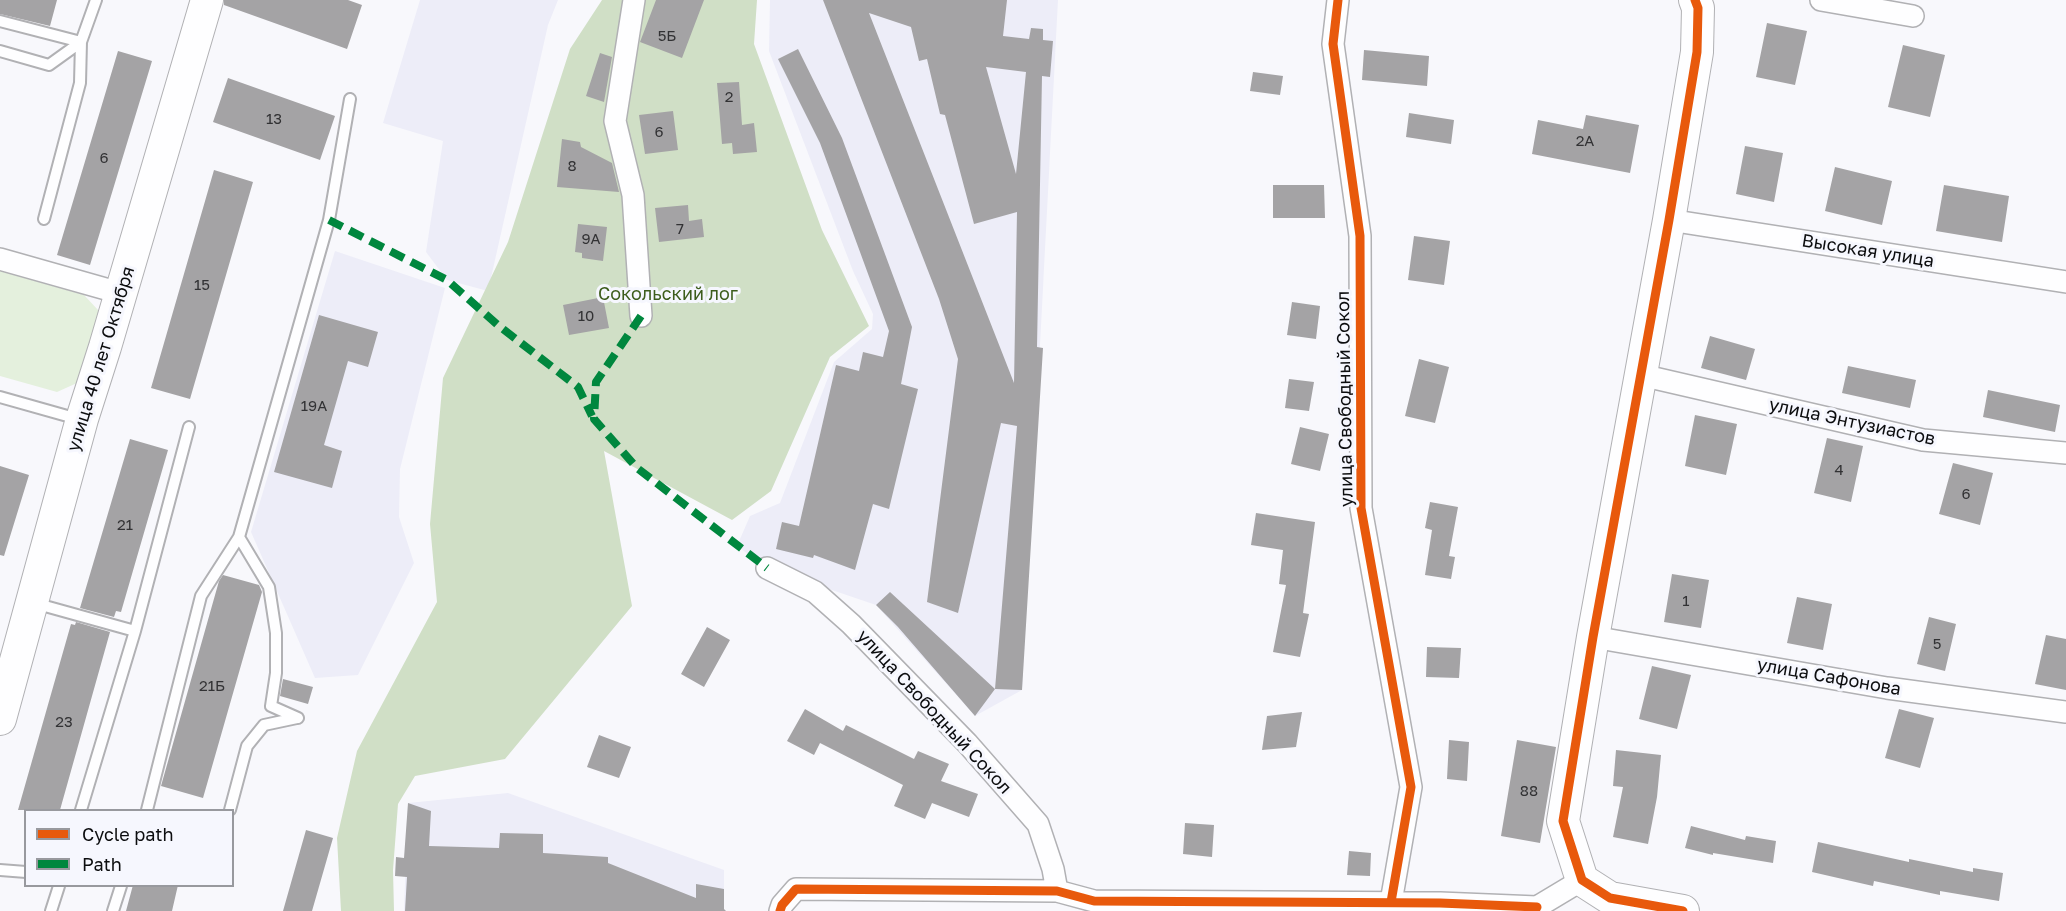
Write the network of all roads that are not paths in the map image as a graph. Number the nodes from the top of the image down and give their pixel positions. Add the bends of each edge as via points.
1 (96, 0) edge
2 (207, 0) edge
3 (634, 0) edge
4 (1338, 0) edge
5 (1695, 0) edge
6 (1821, 0) edge
7 (1913, 16) dead end
8 (0, 21) edge
9 (81, 42) junction
10 (0, 51) edge
11 (350, 99) dead end
12 (44, 219) dead end
13 (1669, 220) junction
14 (0, 259) edge
15 (2066, 282) edge
16 (120, 293) junction
17 (642, 316) dead end
18 (1641, 375) junction
19 (0, 397) edge
20 (82, 419) junction
21 (189, 427) dead end
22 (2066, 453) edge
23 (239, 537) junction
24 (766, 568) dead end
25 (32, 602) junction
26 (135, 631) junction
27 (1593, 637) junction
28 (2066, 712) edge
29 (0, 720) edge
30 (81, 809) edge
31 (147, 809) edge
32 (230, 809) edge
33 (0, 870) edge
34 (24, 872) edge
35 (1582, 880) junction
36 (58, 887) edge
37 (120, 887) edge
38 (1057, 891) junction
39 (1391, 902) junction
40 (1094, 906) edge
41 (781, 908) edge
42 (1536, 909) edge
43 (51, 911) edge
44 (113, 911) edge
45 (1683, 911) edge

1 - 9 lane
2 - 16 street, улица 40 лет Октября
3 - 17 street via 615,121 633,195
4 - 39 street, улица Свободный Сокол via 1333,44 1360,236 1361,508 1411,787
5 - 13 street via 1697,52
6 - 7 street
8 - 9 lane
9 - 10 lane via 49,65
9 - 12 lane via 80,83
11 - 23 lane via 329,220
13 - 15 street, Высокая улица
13 - 18 street
14 - 16 street
16 - 20 street, улица 40 лет Октября
18 - 22 street, улица Энтузиастов via 1923,440
18 - 27 street
19 - 20 lane
20 - 25 street, улица 40 лет Октября
21 - 26 lane
23 - 31 lane via 201,596
23 - 32 lane via 270,587 276,633 276,673 270,706 298,718 264,725 247,746
24 - 38 street, улица Свободный Сокол via 815,592 967,742 1038,824
25 - 26 lane
25 - 29 street, улица 40 лет Октября
26 - 30 lane
27 - 28 street, улица Сафонова via 1887,688
27 - 35 street via 1563,821
33 - 34 lane
35 - 42 street
35 - 45 street via 1610,898
36 - 43 lane
37 - 44 lane
38 - 40 street
38 - 41 street via 796,889
39 - 40 street
39 - 42 street

